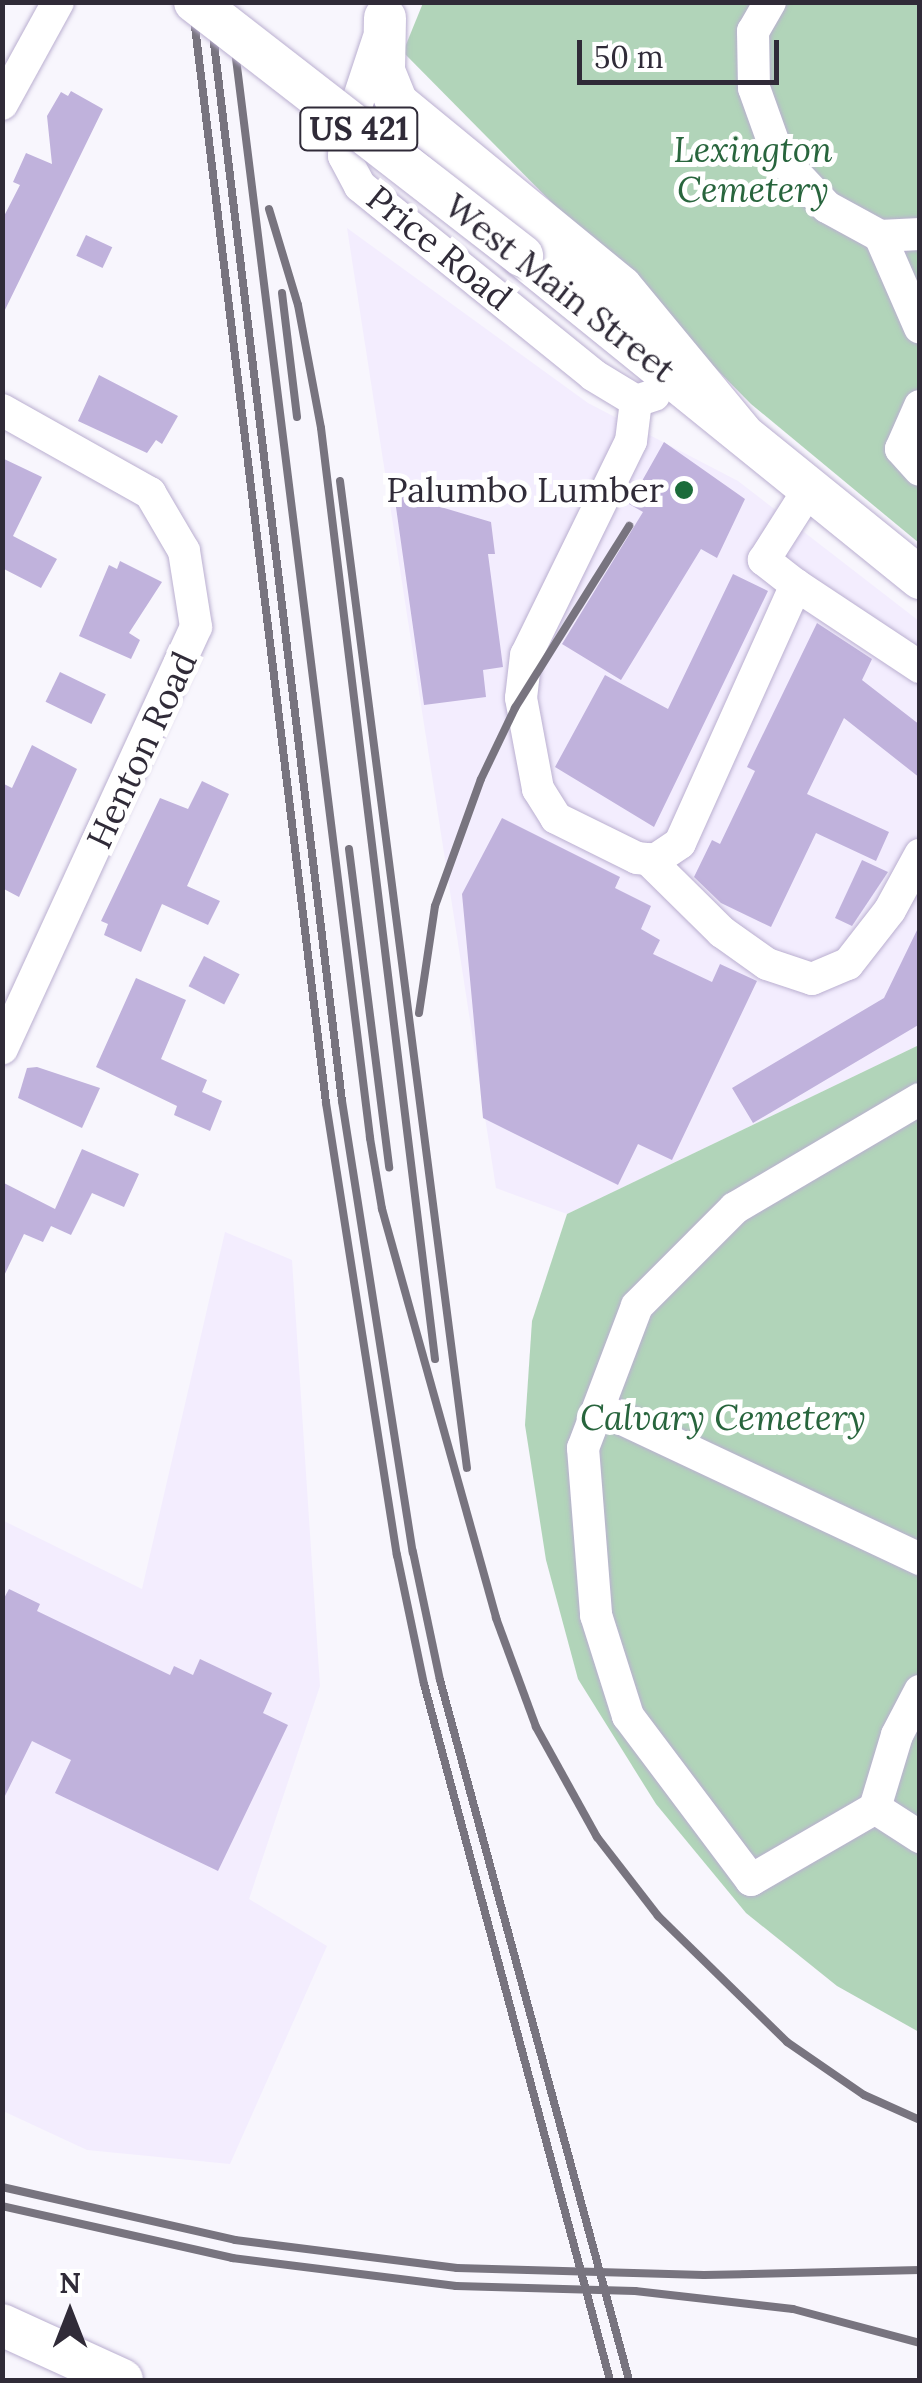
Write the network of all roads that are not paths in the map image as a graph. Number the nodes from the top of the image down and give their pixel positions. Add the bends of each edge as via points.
1 (58, 2) edge
2 (195, 2) edge
3 (770, 2) edge
4 (388, 10) edge
5 (2, 104) edge
6 (920, 234) edge
7 (880, 236) junction
8 (920, 328) edge
9 (669, 374) junction
10 (636, 401) junction
11 (920, 406) edge
12 (2, 410) edge
13 (741, 432) junction
14 (920, 470) edge
15 (809, 489) junction
16 (920, 578) edge
17 (790, 595) junction
18 (920, 667) edge
19 (920, 855) edge
20 (648, 859) junction
21 (2, 1048) edge
22 (920, 1099) edge
23 (598, 1408) junction
24 (920, 1559) edge
25 (920, 1691) edge
26 (908, 1738) edge
27 (875, 1808) junction
28 (920, 1837) edge
29 (2, 2325) edge
30 (122, 2380) edge

1 - 5 street
2 - 9 main road, West Main Street / US 421, bridge
3 - 7 street via 753,31 754,88 778,155 826,208
4 - 10 street, Price Road via 346,137 349,170 360,186 593,375
4 - 13 main road via 384,71 397,103 621,286
6 - 7 street
7 - 8 street
9 - 10 street via 653,396
9 - 13 main road, West Main Street / US 421
10 - 20 street via 631,442 526,655 522,698 538,789 556,818
11 - 14 street via 901,449
12 - 21 street, Henton Road via 150,493 184,551 196,628
13 - 15 main road, West Main Street / US 421
15 - 16 main road, West Main Street / US 421
15 - 17 street via 764,560
17 - 18 street
17 - 20 street via 680,843
19 - 20 street via 890,910 848,964 812,979 767,964 722,932
22 - 23 street via 735,1208 637,1306
23 - 24 street
23 - 27 street via 583,1448 596,1615 628,1716 751,1880
25 - 26 street
26 - 27 street
27 - 28 street
29 - 30 main road

